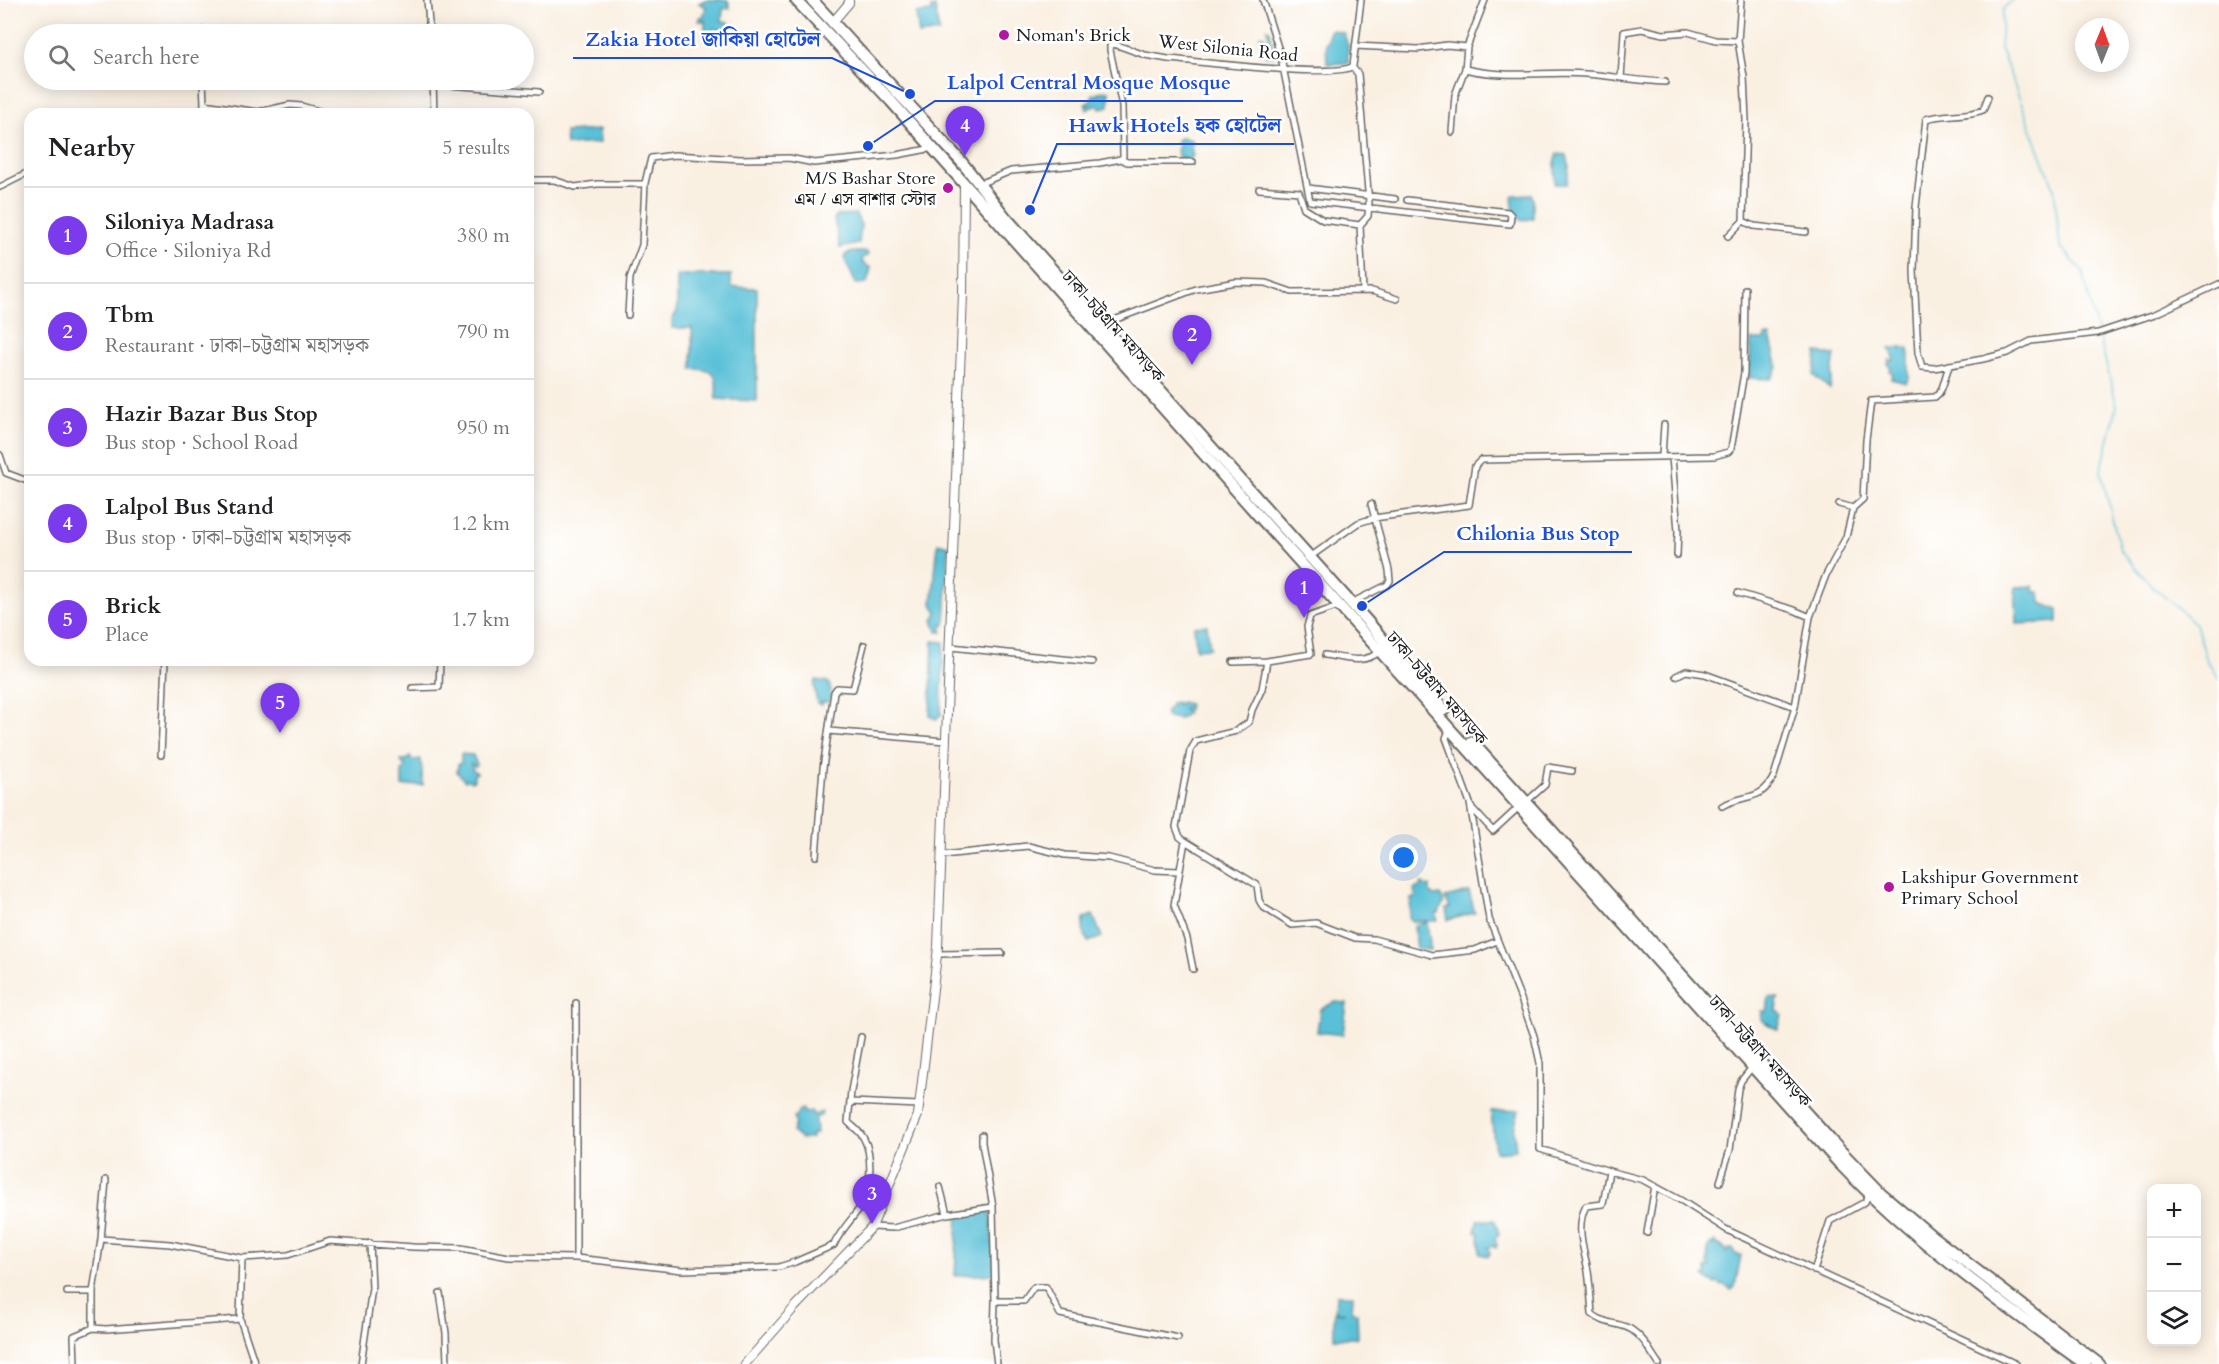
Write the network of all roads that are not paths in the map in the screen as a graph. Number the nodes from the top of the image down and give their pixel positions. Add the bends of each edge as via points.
1 (427, 0) edge
2 (796, 0) edge
3 (812, 0) edge
4 (849, 0) edge
5 (1263, 0) edge
6 (1361, 0) edge
7 (1485, 0) edge
8 (1741, 0) edge
9 (832, 23) junction
10 (429, 24) edge
11 (1738, 41) junction
12 (1355, 46) junction
13 (1467, 47) junction
14 (848, 49) junction
15 (1352, 67) junction
16 (1282, 68) junction
17 (1465, 69) junction
18 (1621, 78) junction
19 (1665, 82) dead end
20 (203, 90) edge
21 (434, 90) edge
22 (518, 90) edge
23 (539, 92) dead end
24 (1988, 97) dead end
25 (204, 104) junction
26 (902, 106) junction
27 (203, 108) edge
28 (231, 108) edge
29 (276, 108) edge
30 (308, 108) edge
31 (434, 108) edge
32 (1452, 132) dead end
33 (928, 149) junction
34 (1121, 159) junction
35 (1193, 162) dead end
36 (24, 175) edge
37 (534, 180) edge
38 (984, 182) junction
39 (645, 183) junction
40 (0, 187) edge
41 (964, 188) junction
42 (1259, 189) dead end
43 (1308, 189) junction
44 (1368, 198) junction
45 (973, 199) junction
46 (1395, 200) dead end
47 (1407, 200) dead end
48 (963, 205) junction
49 (1368, 208) junction
50 (1743, 221) junction
51 (1005, 223) junction
52 (1360, 225) junction
53 (1806, 232) dead end
54 (1728, 236) dead end
55 (2219, 284) edge
56 (1745, 289) dead end
57 (1363, 291) junction
58 (1397, 299) dead end
59 (628, 315) dead end
60 (1101, 325) junction
61 (1950, 365) junction
62 (1664, 425) dead end
63 (0, 455) edge
64 (1662, 456) junction
65 (1672, 456) junction
66 (1224, 469) junction
67 (24, 480) edge
68 (1234, 480) junction
69 (1371, 504) dead end
70 (1839, 504) dead end
71 (1853, 508) junction
72 (1374, 518) junction
73 (1677, 555) dead end
74 (1310, 557) junction
75 (1738, 593) dead end
76 (1346, 604) junction
77 (1810, 617) junction
78 (864, 645) dead end
79 (951, 647) junction
80 (1381, 650) junction
81 (1325, 656) dead end
82 (1267, 661) junction
83 (1233, 662) dead end
84 (1092, 663) dead end
85 (165, 666) edge
86 (440, 666) edge
87 (1676, 676) dead end
88 (412, 688) dead end
89 (1795, 707) junction
90 (1450, 728) junction
91 (829, 731) junction
92 (945, 741) junction
93 (161, 755) dead end
94 (1572, 771) dead end
95 (1522, 805) junction
96 (1471, 807) junction
97 (1722, 807) dead end
98 (1185, 841) junction
99 (942, 855) junction
100 (816, 856) dead end
101 (1179, 871) junction
102 (1497, 941) junction
103 (1002, 953) dead end
104 (937, 954) junction
105 (1193, 969) dead end
106 (576, 1003) dead end
107 (861, 1037) dead end
108 (1753, 1066) junction
109 (850, 1102) junction
110 (919, 1105) junction
111 (982, 1135) dead end
112 (1609, 1171) junction
113 (105, 1180) dead end
114 (1720, 1182) dead end
115 (1655, 1186) junction
116 (940, 1187) dead end
117 (1869, 1194) junction
118 (993, 1207) junction
119 (947, 1214) junction
120 (872, 1227) junction
121 (1647, 1233) dead end
122 (101, 1239) junction
123 (370, 1243) junction
124 (242, 1258) junction
125 (576, 1258) junction
126 (1814, 1271) junction
127 (67, 1292) dead end
128 (93, 1292) junction
129 (440, 1293) dead end
130 (995, 1300) junction
131 (240, 1319) junction
132 (93, 1328) junction
133 (1178, 1338) dead end
134 (75, 1364) edge
135 (255, 1364) edge
136 (361, 1364) edge
137 (447, 1364) edge
138 (745, 1364) edge
139 (997, 1364) edge
140 (1659, 1364) edge
141 (2016, 1364) edge
142 (2085, 1364) edge
143 (2099, 1364) edge

1 - 10 street
2 - 14 highway, ঢাকা-চট্টগ্রাম মহাসড়ক
3 - 9 highway, ঢাকা-চট্টগ্রাম মহাসড়ক
4 - 9 main road
5 - 16 street
6 - 12 street
7 - 13 street
8 - 11 street
9 - 14 highway, ঢাকা-চট্টগ্রাম মহাসড়ক
11 - 18 street via 1688,32 1663,34 1642,28 1624,32
11 - 50 street via 1746,120
12 - 13 street
12 - 15 street
13 - 17 street
14 - 26 highway, ঢাকা-চট্টগ্রাম মহাসড়ক
15 - 16 street, West Silonia Road via 1337,71
15 - 44 street via 1358,74
16 - 34 street, West Silonia Road via 1167,59 1110,46 1122,106
16 - 43 street
17 - 18 street via 1490,75 1584,74
17 - 32 street via 1455,95
18 - 19 street
20 - 25 street
21 - 31 street
22 - 23 street
24 - 61 street via 1983,110 1926,119 1916,207 1917,353 1923,367
25 - 27 street
25 - 28 street
26 - 33 main road via 903,119
26 - 38 main road via 916,109
26 - 51 highway, ঢাকা-চট্টগ্রাম মহাসড়ক via 960,160
29 - 30 street
33 - 39 street via 814,164 789,158 675,155 651,158
33 - 41 main road
34 - 35 street
34 - 38 street via 1011,171
36 - 40 street
37 - 39 street via 554,180 575,187
38 - 51 main road via 1001,205
39 - 59 street via 642,245 632,271
41 - 45 main road
41 - 48 main road
42 - 52 street via 1299,192 1304,208 1323,220
43 - 44 street
43 - 49 street via 1310,201
44 - 46 street
44 - 49 street
45 - 48 main road via 968,198
45 - 51 main road
47 - 49 street via 1508,212 1510,224
48 - 79 main road
49 - 52 street via 1368,216
50 - 53 street via 1754,226
50 - 54 street
51 - 60 highway, ঢাকা-চট্টগ্রাম মহাসড়ক
51 - 66 highway, ঢাকা-চট্টগ্রাম মহাসড়ক
52 - 57 street
55 - 61 street via 2155,314 2098,333 2031,341 2007,353
56 - 65 street via 1743,373 1731,449 1714,456
57 - 58 street
57 - 60 street via 1292,292 1266,283 1223,284 1196,289
60 - 66 highway, ঢাকা-চট্টগ্রাম মহাসড়ক
61 - 71 street via 1940,394 1935,397 1871,401 1863,499
62 - 64 street
63 - 67 street via 6,473
64 - 65 street
64 - 72 street via 1482,460 1475,466 1469,506
65 - 73 street
66 - 68 highway, ঢাকা-চট্টগ্রাম মহাসড়ক
68 - 74 highway, ঢাকা-চট্টগ্রাম মহাসড়ক
68 - 76 highway, ঢাকা-চট্টগ্রাম মহাসড়ক
69 - 72 street
70 - 71 street
71 - 77 street via 1846,537
72 - 74 street via 1358,523
72 - 76 street via 1390,581
74 - 76 highway, ঢাকা-চট্টগ্রাম মহাসড়ক
75 - 77 street
76 - 80 highway, ঢাকা-চট্টগ্রাম মহাসড়ক
76 - 82 street via 1310,616 1307,627 1311,654
76 - 95 highway, ঢাকা-চট্টগ্রাম মহাসড়ক
77 - 89 street
78 - 91 street via 853,689 837,688 834,692
79 - 84 street
79 - 92 main road
80 - 81 street via 1368,660
80 - 90 highway, ঢাকা-চট্টগ্রাম মহাসড়ক
82 - 83 street
82 - 98 street via 1262,689 1249,722 1236,731 1200,739 1190,751 1176,827
85 - 93 street
86 - 88 street via 439,687
87 - 89 street via 1686,671 1705,674
89 - 97 street via 1770,784 1755,796 1733,800
90 - 95 highway, ঢাকা-চট্টগ্রাম মহাসড়ক
90 - 96 street via 1446,738
91 - 92 street
91 - 100 street
92 - 99 main road
94 - 95 street via 1548,767 1545,785
95 - 96 street via 1493,831
95 - 108 highway, ঢাকা-চট্টগ্রাম মহাসড়ক
95 - 143 highway, ঢাকা-চট্টগ্রাম মহাসড়ক via 1881,1193
96 - 102 street via 1489,919
98 - 101 street
98 - 102 street via 1253,882 1260,890 1263,907 1292,925 1316,923 1355,938 1374,939 1432,955 1474,950
99 - 101 street via 1028,846
99 - 104 main road
101 - 105 street via 1174,905
102 - 112 street via 1534,1036 1540,1063 1540,1149
103 - 104 street
104 - 110 main road
106 - 125 street
107 - 109 street
108 - 114 street via 1738,1089 1730,1150
108 - 117 highway, ঢাকা-চট্টগ্রাম মহাসড়ক
109 - 110 street
109 - 125 street via 848,1122 864,1139 870,1175 865,1200 834,1245 795,1262 759,1269 682,1270
110 - 120 main road
111 - 118 street
112 - 115 street
112 - 140 street via 1603,1204 1586,1206 1580,1217 1592,1314 1602,1322 1631,1328
113 - 122 street
115 - 121 street
115 - 126 street via 1727,1230
116 - 119 street
117 - 126 street via 1865,1202 1830,1221
117 - 142 highway, ঢাকা-চট্টগ্রাম মহাসড়ক via 1927,1245
118 - 119 street
118 - 130 street
119 - 120 street via 893,1228
120 - 138 main road
122 - 124 street via 170,1244
122 - 128 street
123 - 124 street via 330,1241 288,1256
123 - 125 street via 461,1248 509,1257
123 - 136 street via 372,1288
124 - 131 street
126 - 141 street
127 - 128 street
128 - 132 street
129 - 137 street
130 - 133 street via 1024,1301 1034,1287 1046,1287 1060,1314
130 - 139 street
131 - 132 street
131 - 135 street
132 - 134 street via 74,1336

